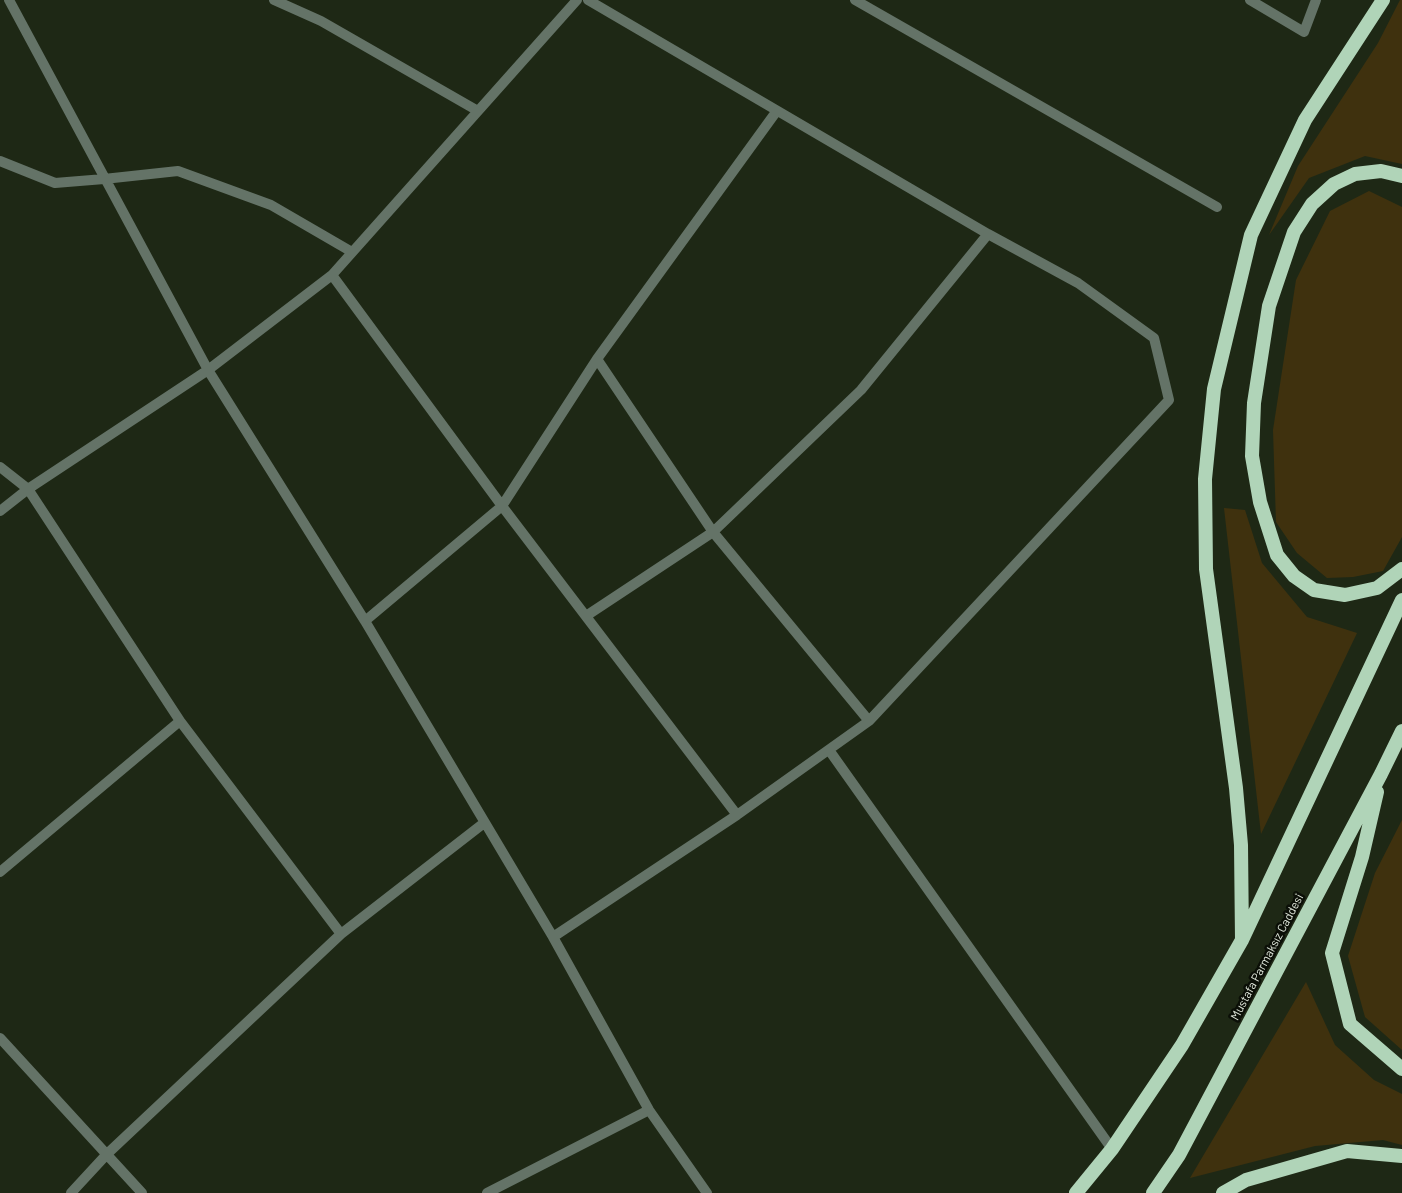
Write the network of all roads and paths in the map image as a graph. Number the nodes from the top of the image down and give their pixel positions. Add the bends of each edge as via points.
1 (8, 0) edge
2 (274, 0) edge
3 (577, 0) edge
4 (588, 0) edge
5 (855, 0) edge
6 (1250, 0) edge
7 (1316, 0) edge
8 (1383, 0) edge
9 (478, 111) junction
10 (776, 112) junction
11 (0, 161) edge
12 (1402, 176) edge
13 (104, 179) junction
14 (1217, 207) dead end
15 (988, 234) junction
16 (352, 252) junction
17 (332, 275) junction
18 (597, 359) junction
19 (208, 370) junction
20 (0, 467) edge
21 (28, 489) junction
22 (502, 506) junction
23 (0, 510) edge
24 (713, 532) junction
25 (1402, 569) edge
26 (1402, 600) edge
27 (586, 616) junction
28 (365, 621) junction
29 (869, 721) junction
30 (180, 722) junction
31 (1402, 731) edge
32 (829, 750) junction
33 (1381, 774) junction
34 (737, 815) junction
35 (484, 823) junction
36 (0, 872) edge
37 (341, 934) junction
38 (553, 937) junction
39 (1242, 940) junction
40 (2, 1043) edge
41 (1402, 1069) edge
42 (649, 1110) junction
43 (1112, 1149) junction
44 (107, 1154) junction
45 (1402, 1156) edge
46 (71, 1193) edge
47 (142, 1193) edge
48 (487, 1193) edge
49 (707, 1193) edge
50 (1076, 1193) edge
51 (1153, 1193) edge
52 (1224, 1193) edge

1 - 13 street
2 - 9 street via 320,21
3 - 9 street
4 - 10 street
5 - 14 street
6 - 7 street via 1304,32
8 - 39 highway via 1305,120 1251,235 1214,389 1204,478 1206,569 1236,788 1241,845
9 - 16 street
10 - 15 street
10 - 18 street
11 - 13 street via 55,183
12 - 25 highway via 1381,171 1355,174 1334,184 1312,204 1294,232 1269,306 1254,404 1252,456 1260,502 1277,555 1294,576 1314,590 1345,595 1377,588
13 - 16 street via 178,171 271,205
13 - 19 street
15 - 24 street via 861,390
15 - 29 street via 1078,283 1154,338 1168,400
16 - 17 street
17 - 19 street
17 - 22 street
18 - 22 street
18 - 24 street
19 - 21 street
19 - 28 street
20 - 21 street
21 - 23 street
21 - 30 street
22 - 27 street
22 - 28 street
24 - 27 street
24 - 29 street
26 - 39 highway
27 - 34 street
28 - 35 street
29 - 32 street
30 - 36 street
30 - 37 street
31 - 33 highway, Mustafa Parmaksız Caddesi
32 - 34 street
32 - 43 street
33 - 41 highway via 1362,857 1332,954 1350,1024
33 - 51 highway, Mustafa Parmaksız Caddesi via 1179,1155
34 - 38 street
35 - 37 street
35 - 38 street
37 - 44 street
38 - 42 street
39 - 43 highway via 1182,1045
40 - 44 street
42 - 48 street
42 - 49 street
43 - 50 highway
44 - 46 street
44 - 47 street
45 - 52 highway via 1347,1151 1246,1180

